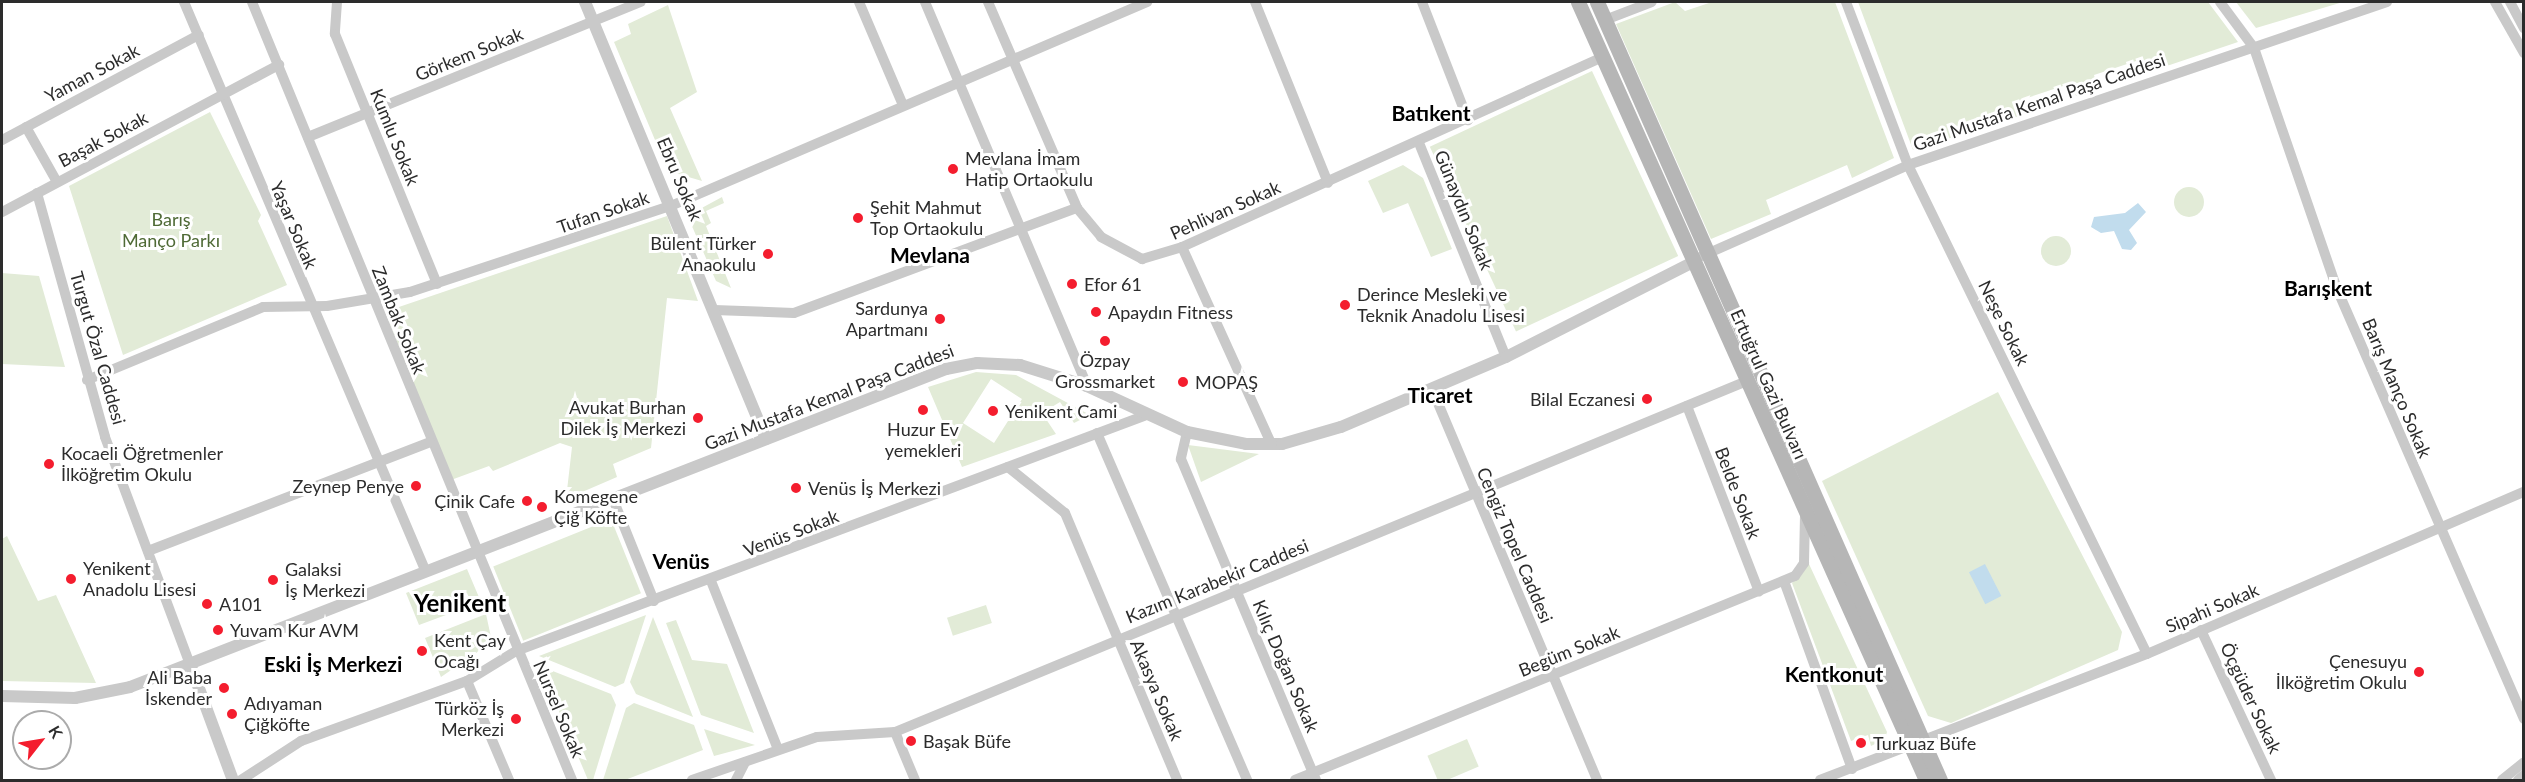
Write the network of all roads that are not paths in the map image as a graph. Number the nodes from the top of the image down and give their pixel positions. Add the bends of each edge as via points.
1 (184, 2) edge
2 (252, 2) edge
3 (337, 2) edge
4 (585, 2) edge
5 (641, 2) edge
6 (860, 2) edge
7 (925, 2) edge
8 (987, 2) edge
9 (1147, 2) edge
10 (1255, 2) edge
11 (1422, 2) edge
12 (1578, 2) edge
13 (1597, 2) edge
14 (1652, 2) edge
15 (1846, 2) edge
16 (2220, 2) edge
17 (2387, 2) edge
18 (2495, 2) edge
19 (2510, 2) edge
20 (2366, 5) edge
21 (1605, 20) junction
22 (593, 22) junction
23 (2523, 28) edge
24 (199, 35) junction
25 (2254, 48) junction
26 (2523, 53) edge
27 (1010, 57) junction
28 (1602, 57) junction
29 (279, 66) junction
30 (958, 82) junction
31 (220, 96) junction
32 (903, 105) junction
33 (367, 113) junction
34 (1468, 120) junction
35 (26, 127) junction
36 (308, 137) junction
37 (2, 140) edge
38 (1419, 143) junction
39 (1908, 165) junction
40 (57, 182) junction
41 (1328, 183) junction
42 (37, 193) junction
43 (673, 205) junction
44 (1077, 208) junction
45 (2, 212) edge
46 (1022, 230) junction
47 (1182, 247) junction
48 (1708, 253) junction
49 (1693, 262) junction
50 (437, 284) junction
51 (372, 298) junction
52 (311, 306) junction
53 (714, 310) junction
54 (1506, 357) junction
55 (87, 380) junction
56 (1747, 381) junction
57 (1087, 386) junction
58 (1432, 389) junction
59 (1687, 406) junction
60 (1144, 416) junction
61 (1187, 432) junction
62 (1097, 433) junction
63 (766, 439) junction
64 (430, 442) junction
65 (1272, 445) junction
66 (376, 460) junction
67 (1008, 467) junction
68 (1475, 492) junction
69 (2523, 492) edge
70 (613, 500) junction
71 (1805, 515) junction
72 (2439, 528) junction
73 (148, 551) junction
74 (475, 553) junction
75 (426, 572) junction
76 (711, 581) junction
77 (1784, 581) junction
78 (1237, 591) junction
79 (1759, 592) junction
80 (654, 601) junction
81 (1177, 616) junction
82 (2201, 630) junction
83 (1118, 640) junction
84 (516, 651) junction
85 (2147, 654) junction
86 (190, 664) junction
87 (1552, 676) junction
88 (467, 681) junction
89 (2, 696) edge
90 (2523, 719) edge
91 (895, 732) junction
92 (1918, 747) junction
93 (778, 749) junction
94 (745, 762) junction
95 (2523, 762) edge
96 (1852, 769) junction
97 (2523, 776) edge
98 (1315, 777) edge
99 (233, 780) edge
100 (241, 780) edge
101 (508, 780) edge
102 (572, 780) edge
103 (692, 780) edge
104 (736, 780) edge
105 (915, 780) edge
106 (1177, 780) edge
107 (1247, 780) edge
108 (1295, 780) edge
109 (1597, 780) edge
110 (1821, 780) edge
111 (1926, 780) edge
112 (1940, 780) edge
113 (2271, 780) edge
114 (2502, 780) edge
115 (2518, 780) edge

1 - 24 street, Yaşar Sokak
2 - 29 street, Zambak Sokak
3 - 33 street, Kumlu Sokak via 335,34
4 - 22 street, Ebru Sokak
5 - 22 street, Görkem Sokak
6 - 32 street
7 - 30 street
8 - 27 street, Pehlivan Sokak
9 - 27 street, Tufan Sokak
10 - 41 street
11 - 34 street
12 - 28 main road, Ertuğrul Gazi Bulvarı
13 - 21 main road, Ertuğrul Gazi Bulvarı
14 - 21 street
15 - 39 street, Neşe Sokak
16 - 25 street, Barış Manço Sokak
17 - 20 street, Gazi Mustafa Kemal Paşa Caddesi
18 - 26 street
19 - 23 street
20 - 25 street, Gazi Mustafa Kemal Paşa Caddesi
21 - 48 main road, Ertuğrul Gazi Bulvarı
22 - 33 street, Görkem Sokak
22 - 43 street, Ebru Sokak
24 - 31 street, Yaşar Sokak
24 - 35 street, Yaman Sokak
25 - 39 street, Gazi Mustafa Kemal Paşa Caddesi
25 - 72 street, Barış Manço Sokak via 2337,289
27 - 30 street, Tufan Sokak
27 - 44 street, Pehlivan Sokak
28 - 34 street, Pehlivan Sokak
28 - 49 main road, Ertuğrul Gazi Bulvarı
29 - 31 street, Başak Sokak
29 - 36 street, Zambak Sokak
30 - 32 street, Tufan Sokak
30 - 46 street
31 - 40 street, Başak Sokak
31 - 52 street, Yaşar Sokak
32 - 43 street, Tufan Sokak
33 - 36 street, Görkem Sokak
33 - 50 street, Kumlu Sokak
34 - 38 street, Pehlivan Sokak
35 - 37 street, Yaman Sokak
35 - 40 street
36 - 51 street, Zambak Sokak
38 - 41 street, Pehlivan Sokak
38 - 54 street, Günaydın Sokak
39 - 48 street, Gazi Mustafa Kemal Paşa Caddesi
39 - 85 street, Neşe Sokak
40 - 42 street, Başak Sokak
41 - 47 street, Pehlivan Sokak
42 - 45 street, Başak Sokak
42 - 55 street, Turgut Özal Caddesi
43 - 50 street, Tufan Sokak
43 - 53 street, Ebru Sokak
44 - 46 street
44 - 47 street, Pehlivan Sokak via 1101,237 1132,257 1153,258
46 - 53 street via 794,313
46 - 57 street
47 - 65 street
48 - 49 street, Gazi Mustafa Kemal Paşa Caddesi
48 - 92 main road, Ertuğrul Gazi Bulvarı
49 - 54 street, Gazi Mustafa Kemal Paşa Caddesi
49 - 56 main road, Ertuğrul Gazi Bulvarı
50 - 51 street, Tufan Sokak
51 - 52 street, Tufan Sokak
51 - 64 street, Zambak Sokak
52 - 55 street, Tufan Sokak via 263,307
52 - 66 street, Yaşar Sokak
53 - 63 street, Ebru Sokak
54 - 58 street, Gazi Mustafa Kemal Paşa Caddesi
55 - 73 street, Turgut Özal Caddesi
56 - 59 street, Kazım Karabekir Caddesi
56 - 71 main road, Ertuğrul Gazi Bulvarı
57 - 60 street, Gazi Mustafa Kemal Paşa Caddesi
57 - 63 street, Gazi Mustafa Kemal Paşa Caddesi via 1020,365 963,365
58 - 65 street, Gazi Mustafa Kemal Paşa Caddesi via 1319,435
58 - 68 street, Cengiz Topel Caddesi
59 - 68 street, Kazım Karabekir Caddesi
59 - 79 street, Belde Sokak
60 - 61 street, Gazi Mustafa Kemal Paşa Caddesi
60 - 62 street, Venüs Sokak
61 - 65 street, Gazi Mustafa Kemal Paşa Caddesi
61 - 78 street, Kılıç Doğan Sokak via 1181,459
62 - 67 street, Venüs Sokak
62 - 81 street
63 - 70 street, Gazi Mustafa Kemal Paşa Caddesi
64 - 66 street
64 - 74 street, Zambak Sokak
66 - 73 street
66 - 75 street, Yaşar Sokak
67 - 76 street, Venüs Sokak
67 - 83 street, Akasya Sokak via 1065,513
68 - 78 street, Kazım Karabekir Caddesi
68 - 87 street, Cengiz Topel Caddesi
69 - 72 street, Sipahi Sokak
70 - 74 street, Gazi Mustafa Kemal Paşa Caddesi
70 - 80 street
71 - 77 street, Begüm Sokak via 1804,562
71 - 92 main road, Ertuğrul Gazi Bulvarı
72 - 82 street, Sipahi Sokak
72 - 90 street, Barış Manço Sokak
73 - 86 street, Turgut Özal Caddesi
74 - 75 street, Gazi Mustafa Kemal Paşa Caddesi
74 - 84 street, Zambak Sokak
75 - 86 street, Gazi Mustafa Kemal Paşa Caddesi
76 - 80 street, Venüs Sokak
76 - 93 street
77 - 79 street, Begüm Sokak
77 - 96 street
78 - 81 street, Kazım Karabekir Caddesi
78 - 98 street, Kılıç Doğan Sokak
79 - 87 street, Begüm Sokak
80 - 84 street, Venüs Sokak
81 - 83 street, Kazım Karabekir Caddesi
81 - 107 street
82 - 85 street, Sipahi Sokak
82 - 113 street, Öçgüder Sokak
83 - 91 street, Kazım Karabekir Caddesi
83 - 106 street, Akasya Sokak
84 - 88 street, Venüs Sokak
84 - 102 street, Nursel Sokak
85 - 92 street, Sipahi Sokak
86 - 89 street, Gazi Mustafa Kemal Paşa Caddesi via 93,696
86 - 99 street, Turgut Özal Caddesi
87 - 98 street, Begüm Sokak
87 - 109 street, Cengiz Topel Caddesi
88 - 100 street, Venüs Sokak via 311,737
88 - 101 street
91 - 93 street, Kazım Karabekir Caddesi via 817,737
91 - 105 street
92 - 96 street, Sipahi Sokak
92 - 111 main road, Ertuğrul Gazi Bulvarı
92 - 112 main road, Ertuğrul Gazi Bulvarı
93 - 94 street, Kazım Karabekir Caddesi
94 - 103 street, Kazım Karabekir Caddesi
94 - 104 street
95 - 114 street
96 - 110 street, Sipahi Sokak
97 - 115 street
98 - 108 street, Begüm Sokak

